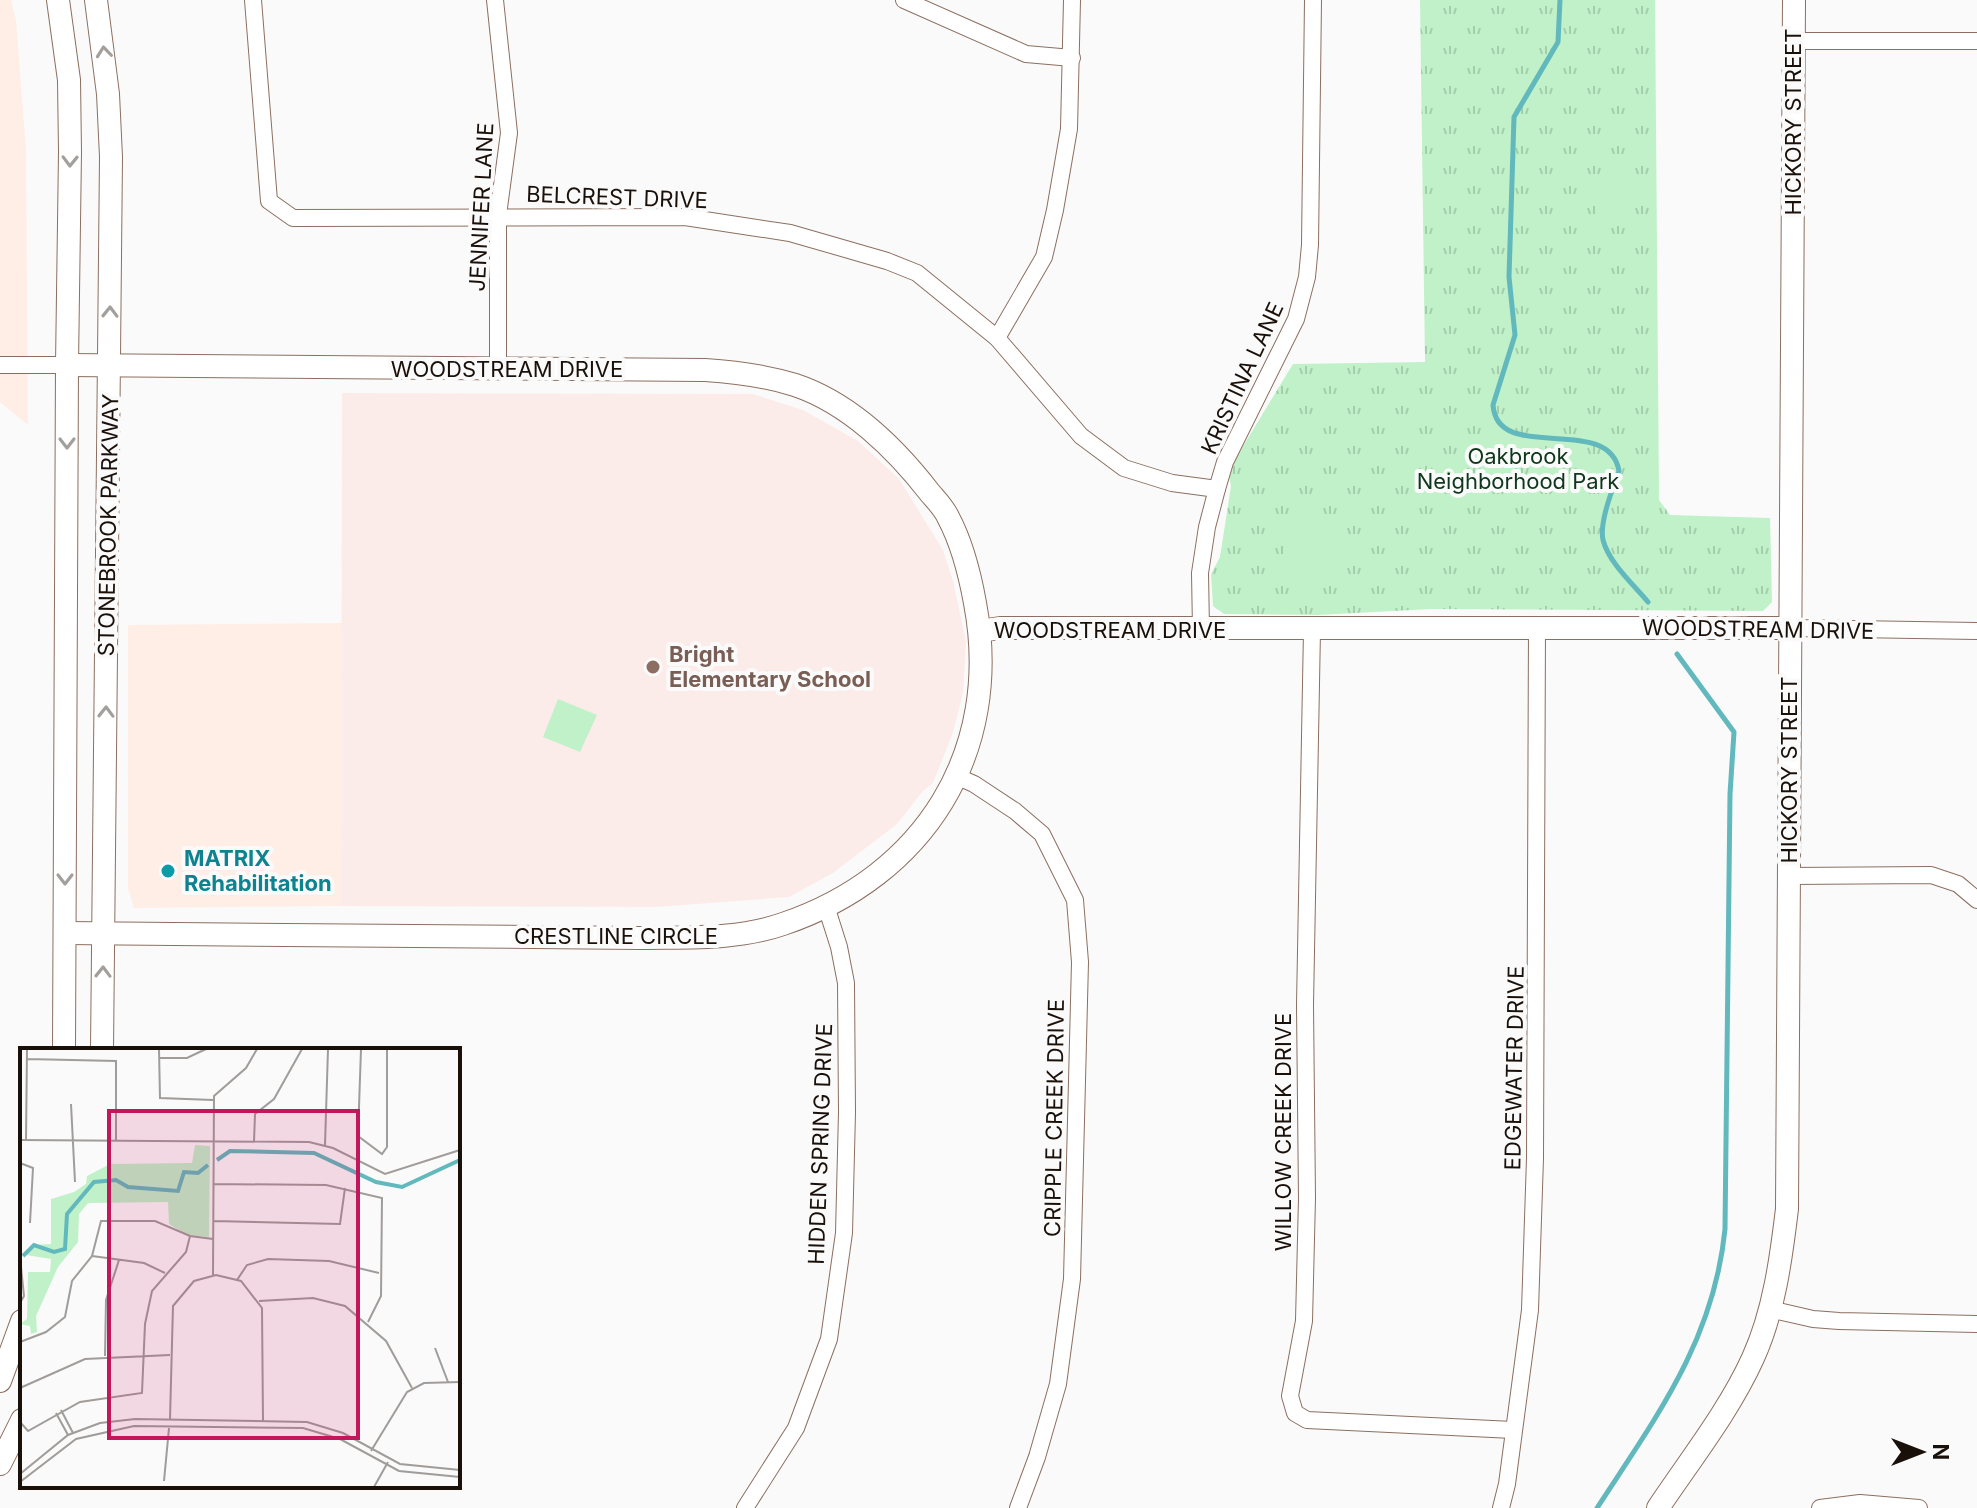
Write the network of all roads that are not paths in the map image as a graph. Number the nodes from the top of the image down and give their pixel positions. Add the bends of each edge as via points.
1 (58, 0) edge
2 (96, 0) edge
3 (253, 0) edge
4 (495, 0) edge
5 (904, 0) edge
6 (1072, 0) edge
7 (1313, 0) edge
8 (1794, 0) edge
9 (1794, 41) junction
10 (1977, 41) edge
11 (1072, 58) junction
12 (498, 215) junction
13 (997, 338) junction
14 (0, 365) edge
15 (67, 365) junction
16 (109, 367) junction
17 (498, 369) junction
18 (1217, 489) junction
19 (1537, 627) junction
20 (1790, 628) junction
21 (1201, 629) junction
22 (1312, 630) junction
23 (980, 631) junction
24 (1977, 631) edge
25 (956, 776) junction
26 (1789, 876) junction
27 (1977, 900) edge
28 (826, 906) junction
29 (65, 933) junction
30 (103, 933) junction
31 (64, 1048) edge
32 (102, 1048) edge
33 (1769, 1309) junction
34 (1977, 1324) edge
35 (20, 1326) edge
36 (0, 1381) edge
37 (20, 1424) edge
38 (1513, 1430) junction
39 (0, 1464) edge
40 (745, 1508) edge
41 (1018, 1508) edge
42 (1501, 1508) edge
43 (1658, 1508) edge
44 (1820, 1508) edge
45 (1919, 1508) edge

1 -> 15 street, STONEBROOK PARKWAY via 69,80
16 -> 2 street, STONEBROOK PARKWAY via 111,157
3 - 12 street, BELCREST DRIVE via 269,201 293,218
4 - 12 street, JENNIFER LANE via 509,133
5 - 11 street via 1026,54
6 - 11 street
7 - 18 street, KRISTINA LANE via 1307,277 1296,319 1225,462
8 - 9 street, HICKORY STREET
9 - 10 street
9 - 20 street, HICKORY STREET
11 - 13 street via 1069,129 1044,257
12 - 13 street, BELCREST DRIVE via 685,217 790,233 917,273
12 - 17 street, JENNIFER LANE
13 - 18 street, BELCREST DRIVE via 1081,436 1124,468 1172,483
14 - 15 street, WOODSTREAM DRIVE
15 - 16 street, WOODSTREAM DRIVE
15 -> 29 street, STONEBROOK PARKWAY
16 - 17 street, WOODSTREAM DRIVE
30 -> 16 street, STONEBROOK PARKWAY
17 - 23 street, WOODSTREAM DRIVE via 736,372 797,386 844,410 903,457 948,516 971,579
18 - 21 street, KRISTINA LANE via 1200,573
19 - 20 street, WOODSTREAM DRIVE
19 - 22 street, WOODSTREAM DRIVE
19 - 38 street, EDGEWATER DRIVE via 1535,1158 1530,1310
20 - 24 street, WOODSTREAM DRIVE
20 - 26 street, HICKORY STREET
21 - 22 street, WOODSTREAM DRIVE
21 - 23 street, WOODSTREAM DRIVE
22 - 38 street, WILLOW CREEK DRIVE via 1305,1290 1290,1396 1295,1413 1307,1420
23 - 25 street, CRESTLINE CIRCLE via 975,724
25 - 28 street, CRESTLINE CIRCLE via 946,799 910,846 873,879
25 - 41 street, CRIPPLE CREEK DRIVE via 1042,834 1075,900 1080,962 1072,1279 1058,1384
26 - 27 street via 1931,875 1958,884
26 - 33 street, HICKORY STREET via 1787,1209
28 - 30 street, CRESTLINE CIRCLE via 783,924 727,936
28 - 40 street, HIDDEN SPRING DRIVE via 846,983 844,1218 834,1308 829,1339 796,1428
29 - 30 street, CRESTLINE CIRCLE
29 - 31 street, STONEBROOK PARKWAY
32 -> 30 street, STONEBROOK PARKWAY
33 - 34 street via 1839,1321
33 - 43 street, HICKORY STREET via 1753,1358
35 - 36 street
37 - 39 street
38 - 42 street, EDGEWATER DRIVE
44 - 45 street via 1860,1503

